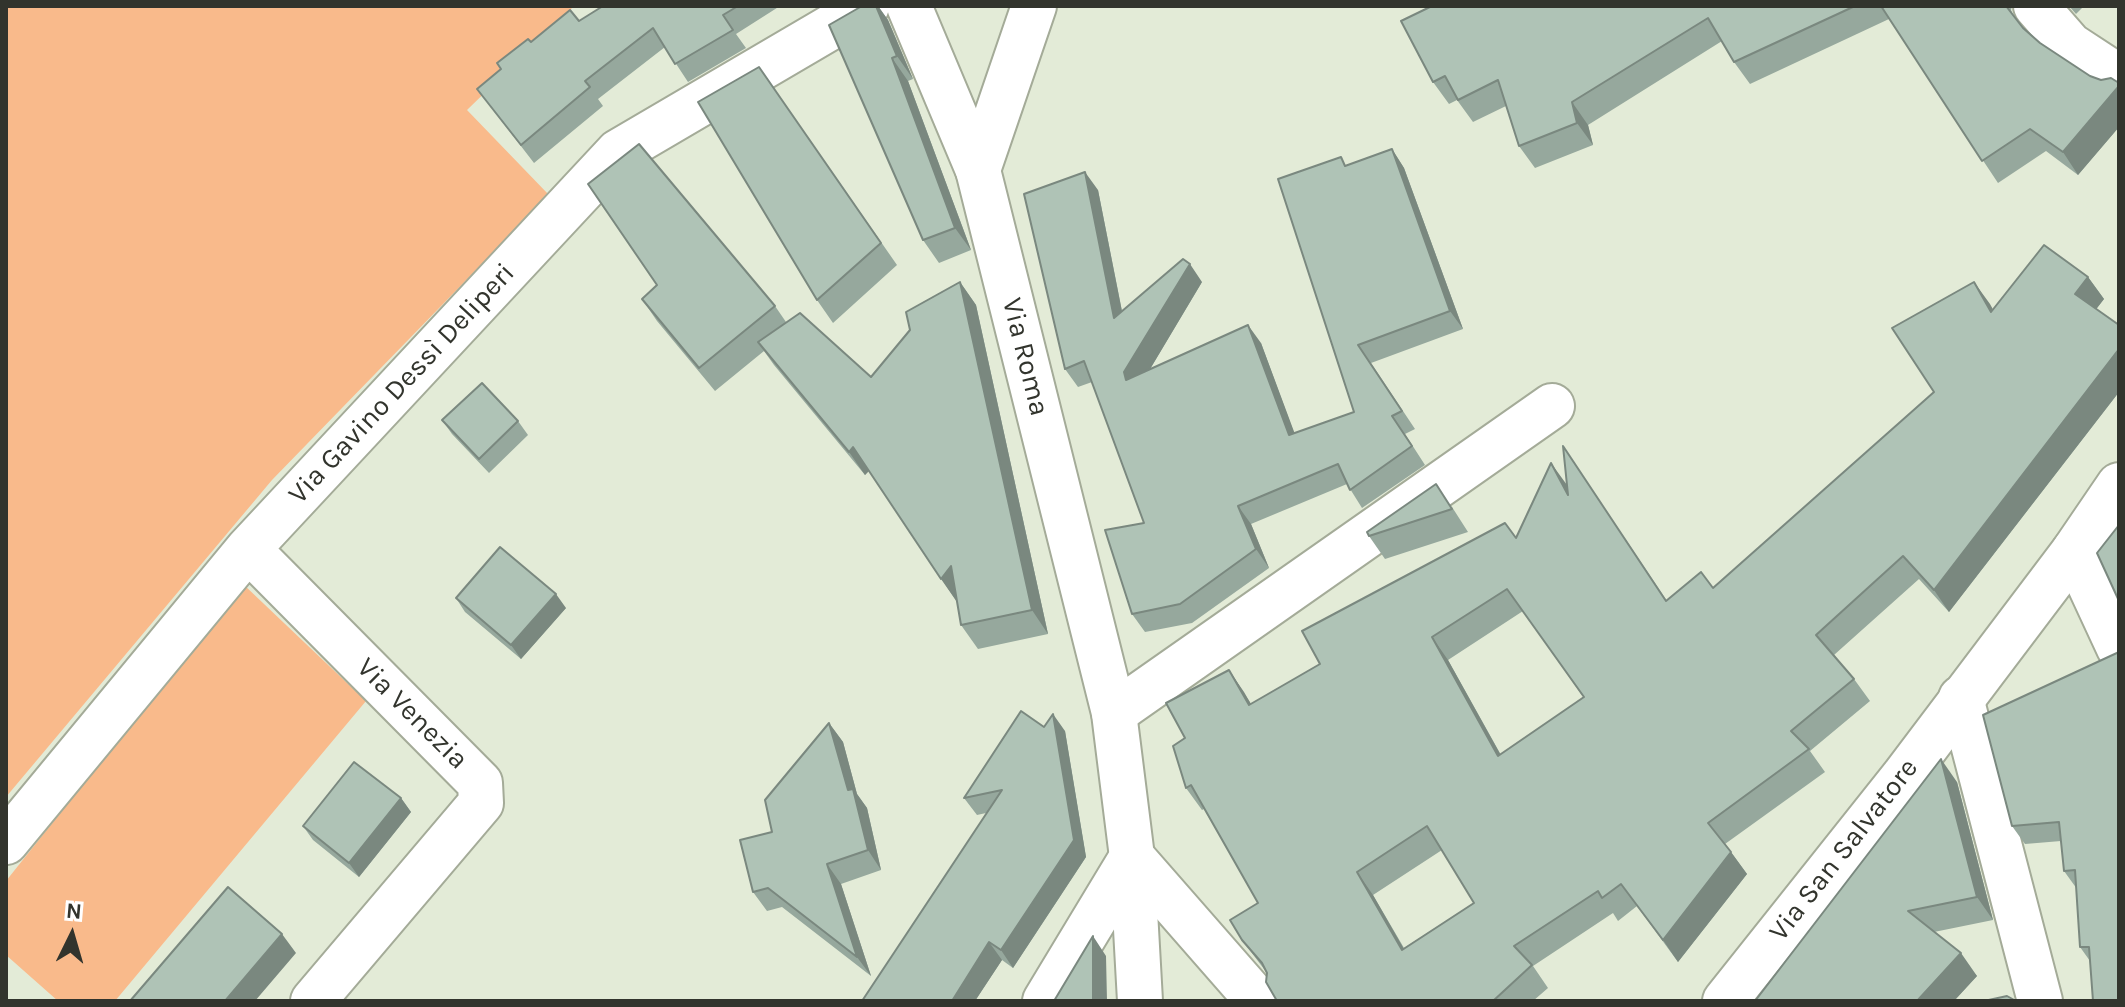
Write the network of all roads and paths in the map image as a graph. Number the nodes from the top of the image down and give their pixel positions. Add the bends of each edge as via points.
1 (867, 6) edge
2 (909, 6) edge
3 (1034, 6) edge
4 (2036, 6) edge
5 (2119, 77) edge
6 (978, 170) junction
7 (1552, 406) dead end
8 (2119, 485) edge
9 (248, 549) junction
10 (2074, 551) junction
11 (2119, 648) edge
12 (1961, 698) junction
13 (1114, 713) junction
14 (6, 842) edge
15 (1132, 857) junction
16 (313, 1001) edge
17 (1045, 1001) edge
18 (1140, 1001) edge
19 (1258, 1001) edge
20 (1725, 1001) edge
21 (2040, 1001) edge

1 - 9 street, Via Gavino Dessì Deliperi via 618,152
2 - 6 street, Via Roma
3 - 6 street
4 - 5 street via 2070,45
6 - 13 street, Via Roma
7 - 13 street
8 - 10 street, Via San Salvatore
9 - 14 street, Via Gavino Dessì Deliperi
9 - 16 street, Via Venezia via 480,783 481,803
10 - 11 street
10 - 12 street, Via San Salvatore
12 - 20 street, Via San Salvatore
12 - 21 street
13 - 15 street, Via Roma
15 - 17 street
15 - 18 street, Via Roma
15 - 19 street

